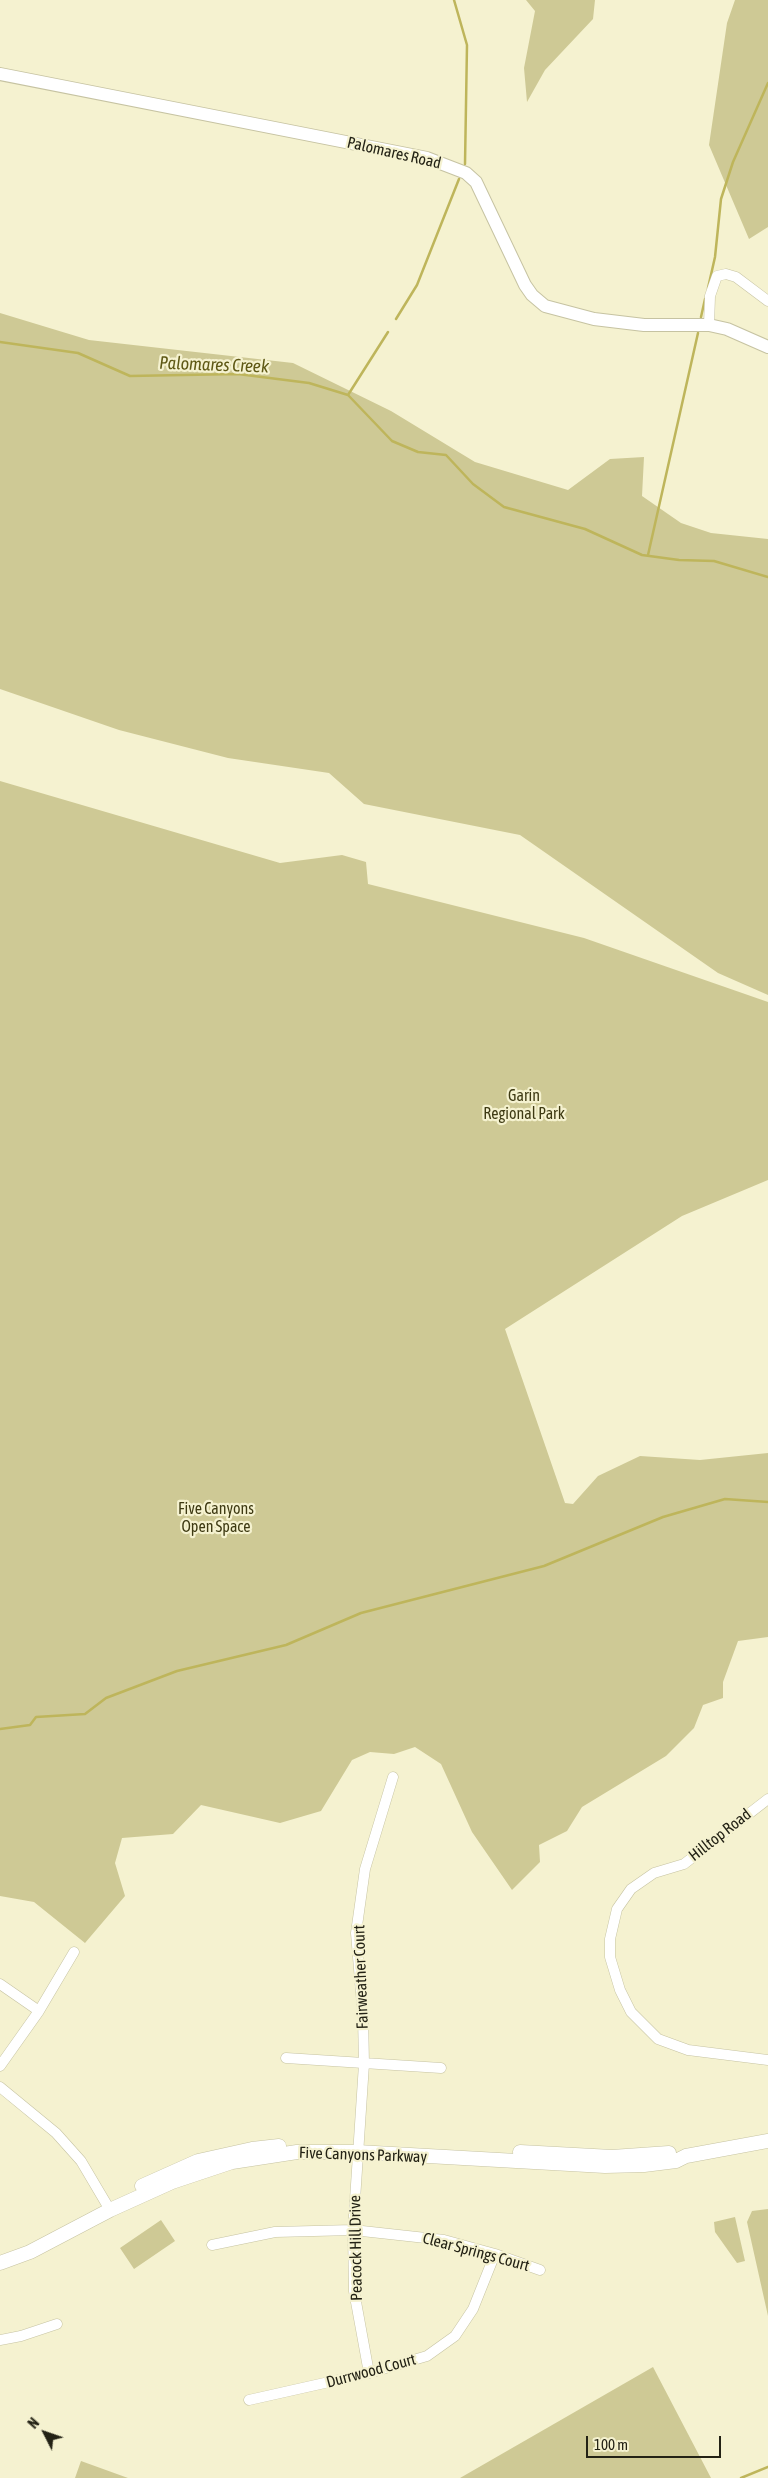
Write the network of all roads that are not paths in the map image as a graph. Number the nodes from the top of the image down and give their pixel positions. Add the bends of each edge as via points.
1 (0, 74) edge
2 (768, 301) edge
3 (709, 325) junction
4 (768, 347) edge
5 (393, 1776) dead end
6 (768, 1800) edge
7 (74, 1952) dead end
8 (0, 1984) edge
9 (39, 2011) junction
10 (286, 2058) dead end
11 (768, 2060) edge
12 (364, 2064) junction
13 (0, 2066) edge
14 (441, 2068) dead end
15 (0, 2087) edge
16 (768, 2141) edge
17 (358, 2148) junction
18 (109, 2207) junction
19 (353, 2230) junction
20 (212, 2245) dead end
21 (0, 2254) edge
22 (495, 2254) junction
23 (0, 2263) edge
24 (540, 2270) dead end
25 (57, 2324) dead end
26 (0, 2340) edge
27 (369, 2373) junction
28 (249, 2400) dead end

1 - 3 street, Palomares Road via 427,158 466,173 476,182 525,286 545,306 602,320 644,325
2 - 3 street via 736,277 717,276 710,296
3 - 4 street, Palomares Road via 727,329
5 - 12 street, Fairweather Court via 365,1869 356,1933
6 - 11 street, Hilltop Road via 684,1864 654,1873 630,1890 617,1909 610,1939 610,1956 623,1998 630,2012 658,2039 688,2050
7 - 9 street
8 - 9 street
9 - 13 street
10 - 12 street
12 - 14 street
12 - 17 street, Fairweather Court
15 - 18 street via 56,2133 81,2161
16 - 17 main road, Five Canyons Parkway via 686,2156 676,2152 612,2157
17 - 18 main road, Five Canyons Parkway via 299,2144 252,2149 198,2161 161,2176
17 - 19 street, Peacock Hill Drive
18 - 21 main road, Five Canyons Parkway via 34,2243
18 - 23 main road, Five Canyons Parkway via 30,2252
19 - 20 street, Clear Springs Court via 275,2232
19 - 22 street, Clear Springs Court via 444,2240
19 - 27 street, Peacock Hill Drive via 354,2291
22 - 24 street, Clear Springs Court
22 - 27 street, Durrwood Court via 473,2309 455,2336 427,2356
25 - 26 street
27 - 28 street, Durrwood Court

